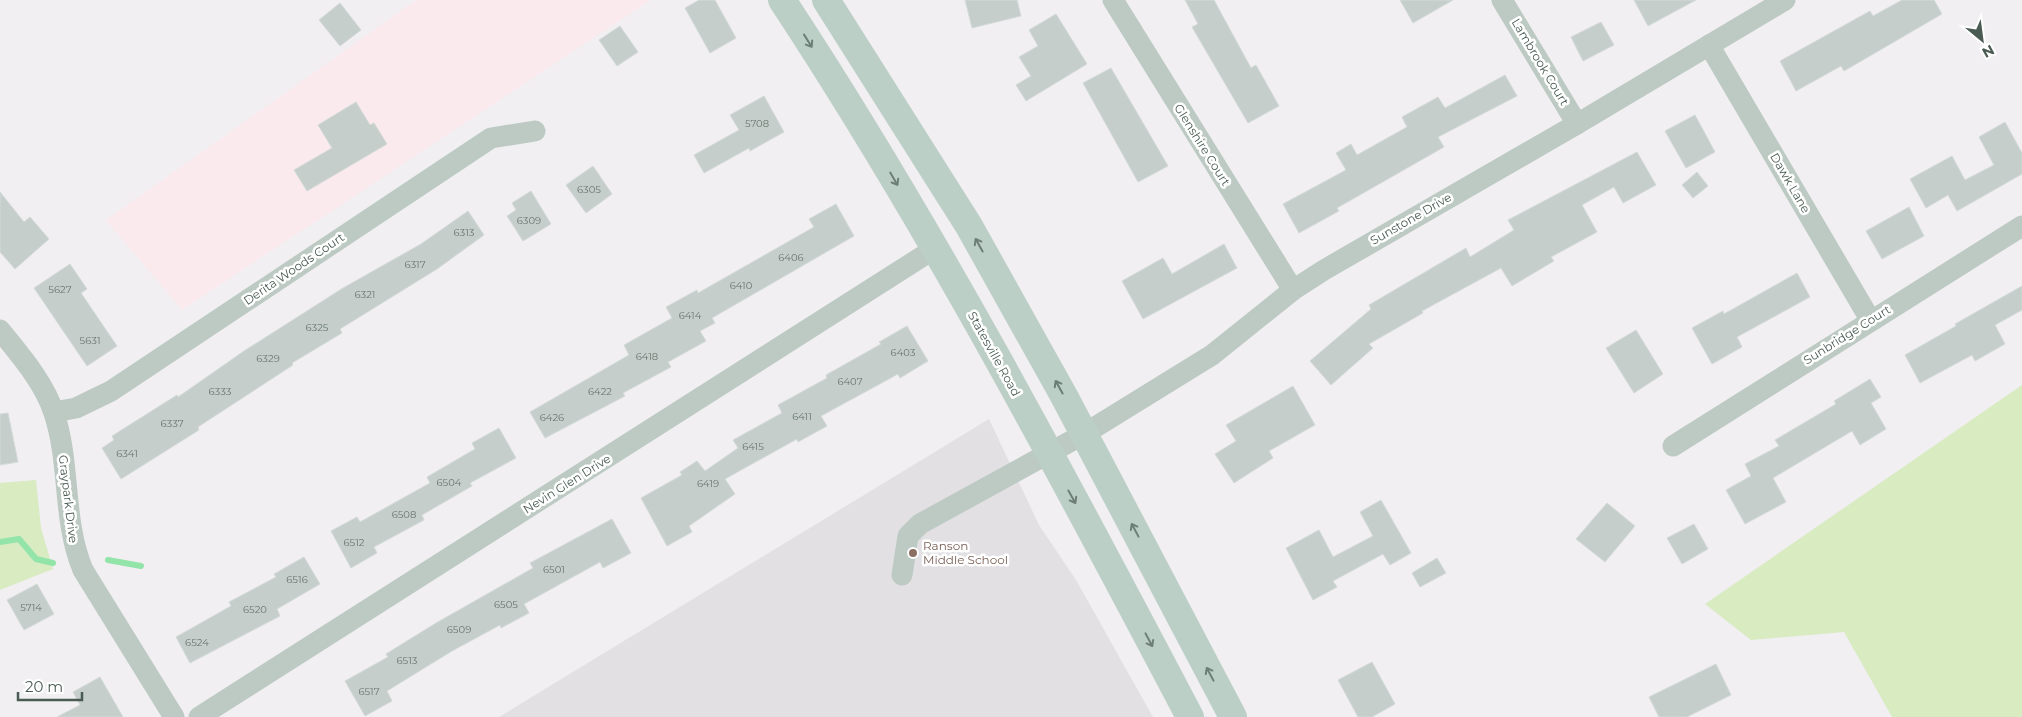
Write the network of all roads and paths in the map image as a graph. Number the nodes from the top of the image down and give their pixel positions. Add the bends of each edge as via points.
1 (782, 0) edge
2 (826, 0) edge
3 (1113, 0) edge
4 (1502, 0) edge
5 (1785, 0) edge
6 (1709, 45) junction
7 (1577, 124) junction
8 (534, 131) dead end
9 (2022, 226) edge
10 (934, 249) junction
11 (1293, 290) junction
12 (1870, 321) junction
13 (0, 330) edge
14 (54, 412) junction
15 (1084, 434) junction
16 (1673, 446) dead end
17 (1049, 454) junction
18 (902, 575) dead end
19 (174, 717) edge
20 (199, 717) edge
21 (1190, 717) edge
22 (1233, 717) edge

1 -> 10 main road, Statesville Road via 877,150
15 -> 2 main road via 969,226
3 - 11 street, Glenshire Court
4 - 7 street, Lambrook Court
5 - 6 street, Sunstone Drive
6 - 7 street, Sunstone Drive
6 - 12 street, Dawk Lane
7 - 11 street, Sunstone Drive
8 - 14 street, Derita Woods Court via 491,138 111,392 76,408
9 - 12 street, Sunbridge Court
10 - 17 main road, Statesville Road
10 - 20 street, Nevin Glen Drive
11 - 15 street, Sunstone Drive via 1212,355
12 - 16 street, Sunbridge Court
13 - 14 street, Graypark Drive via 32,370
14 - 19 street, Graypark Drive via 63,456 74,549
15 - 17 street, Sunstone Drive
22 -> 15 main road
17 - 18 street, Sunstone Drive via 920,524 908,536
17 -> 21 main road, Statesville Road

